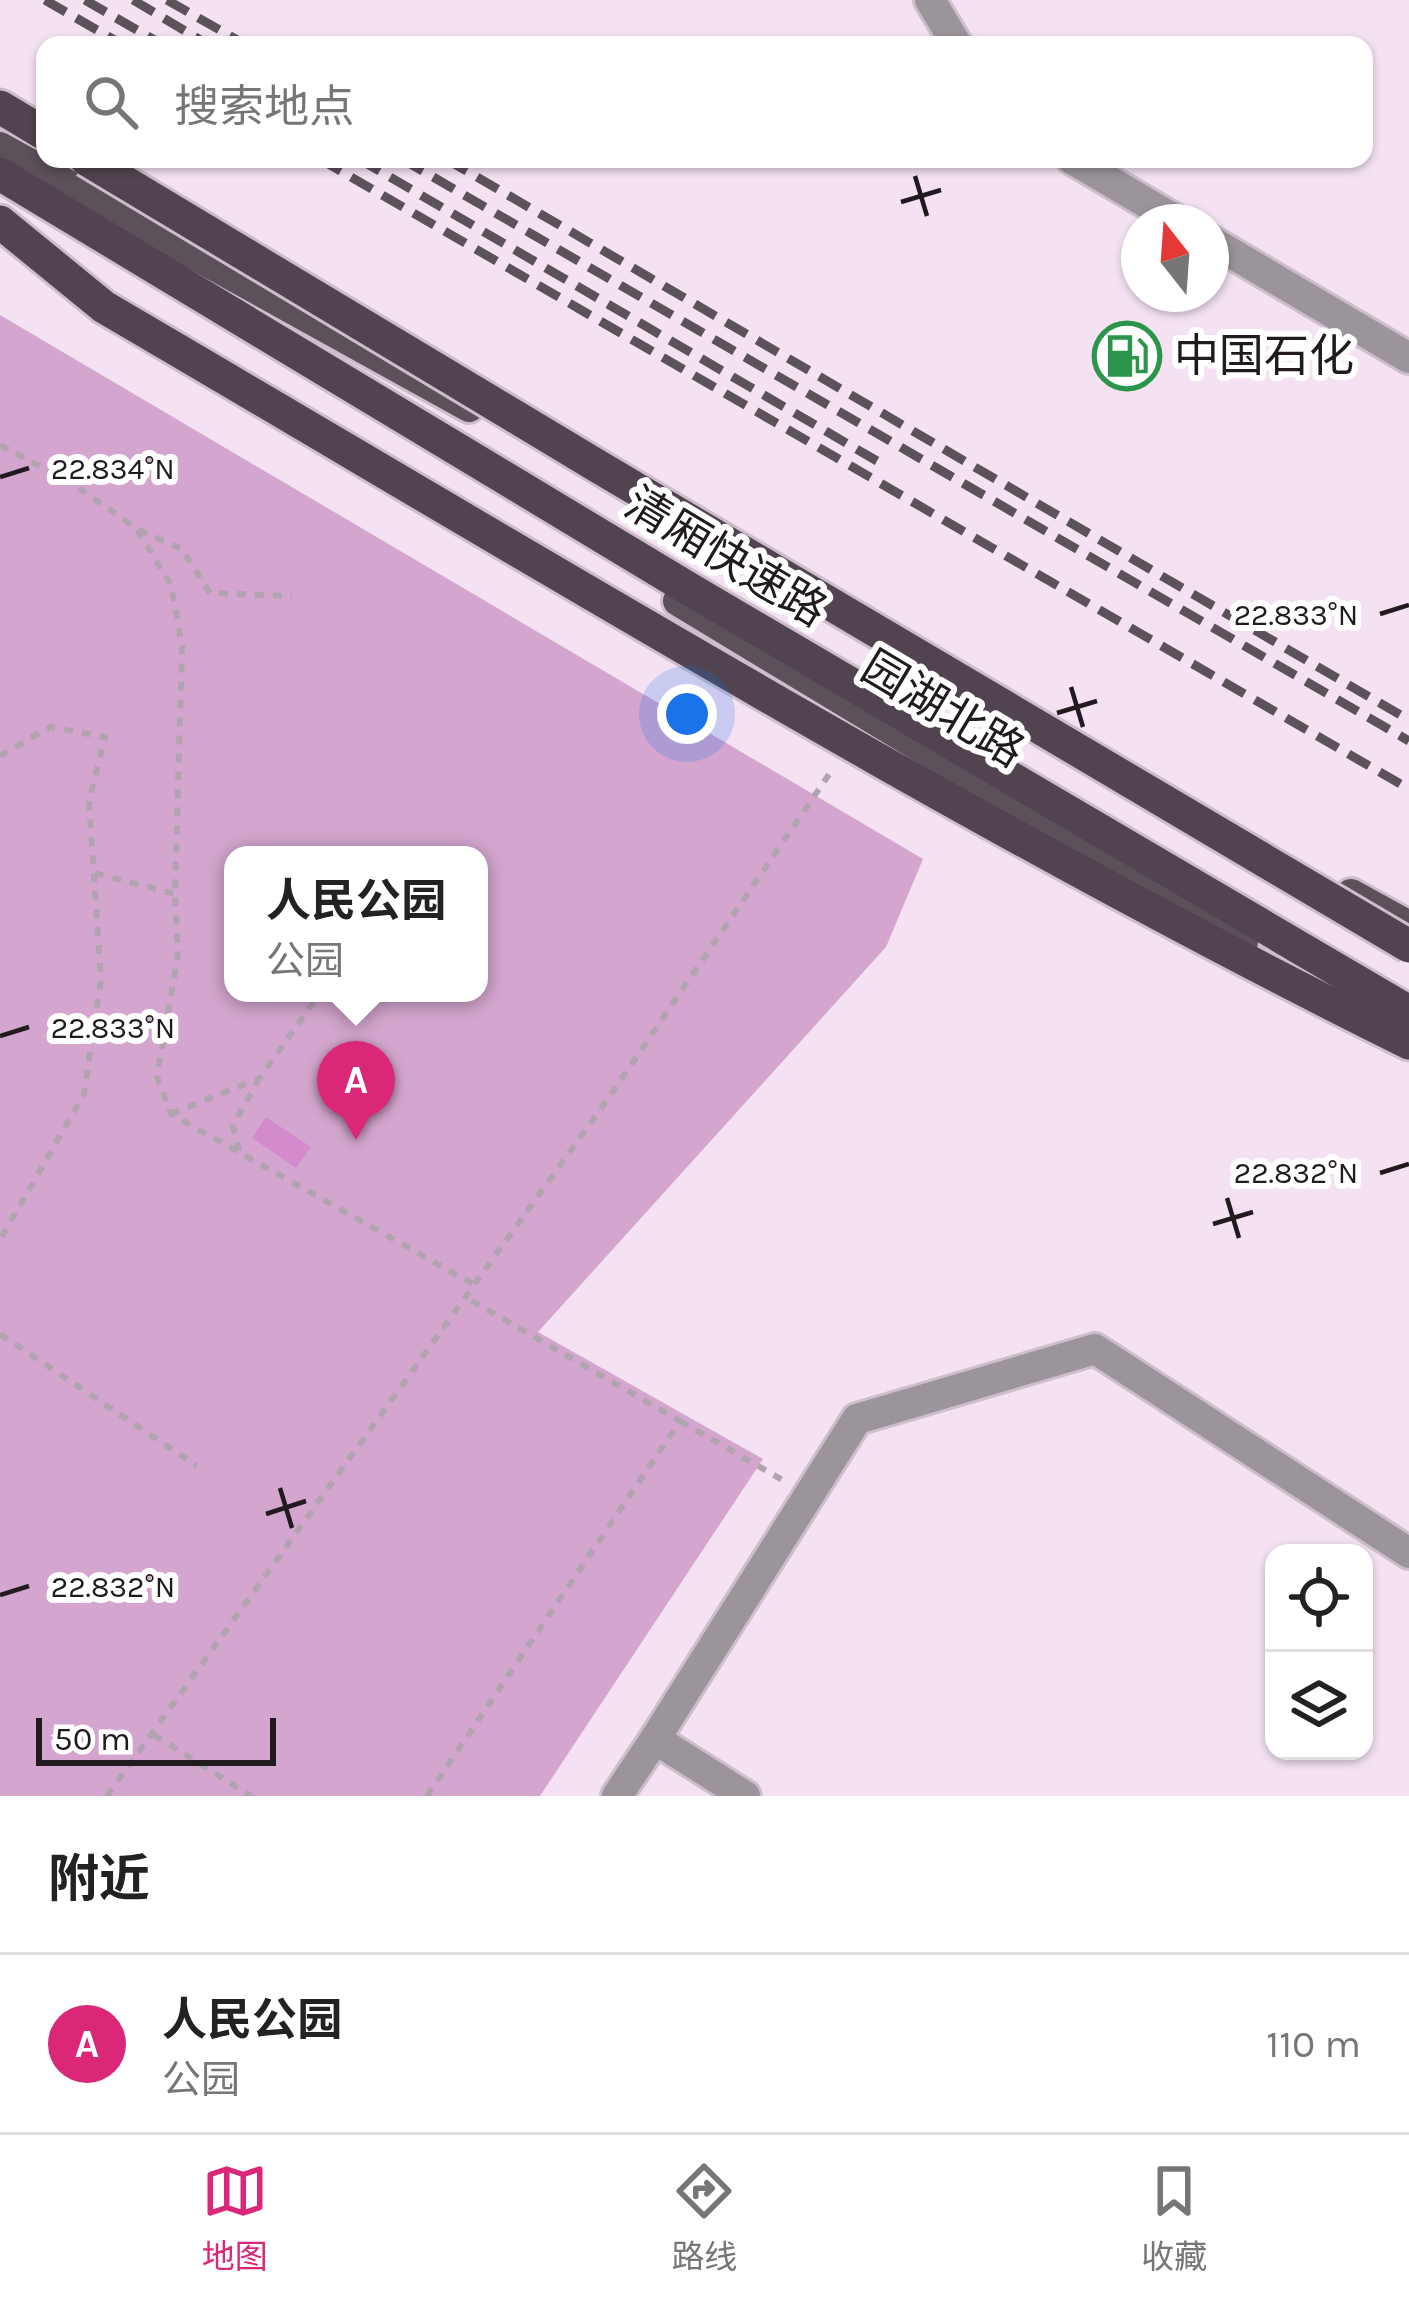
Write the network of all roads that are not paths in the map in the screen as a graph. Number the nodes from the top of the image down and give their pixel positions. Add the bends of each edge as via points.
1 (930, 0) edge
2 (952, 36) edge
3 (0, 107) edge
4 (36, 129) edge
5 (0, 148) edge
6 (36, 168) edge
7 (36, 168) edge
8 (101, 168) edge
9 (1087, 168) edge
10 (0, 174) edge
11 (0, 191) edge
12 (1148, 204) edge
13 (0, 222) edge
14 (1229, 252) edge
15 (1409, 358) edge
16 (1409, 926) edge
17 (1409, 946) edge
18 (1409, 1012) edge
19 (1409, 1043) edge
20 (1409, 1553) edge
21 (655, 1739) junction
22 (617, 1796) edge
23 (745, 1796) edge

1 - 2 street
3 - 4 highway
5 - 7 main road, 园湖北路
6 - 16 main road, 园湖北路
8 - 17 highway, 清厢快速路, bridge
9 - 12 street
10 - 18 highway, 清厢快速路
11 - 19 main road, 园湖北路
13 - 19 highway via 104,307 849,743 1210,944
14 - 15 street
20 - 21 street via 1095,1349 856,1419
21 - 22 street
21 - 23 street

